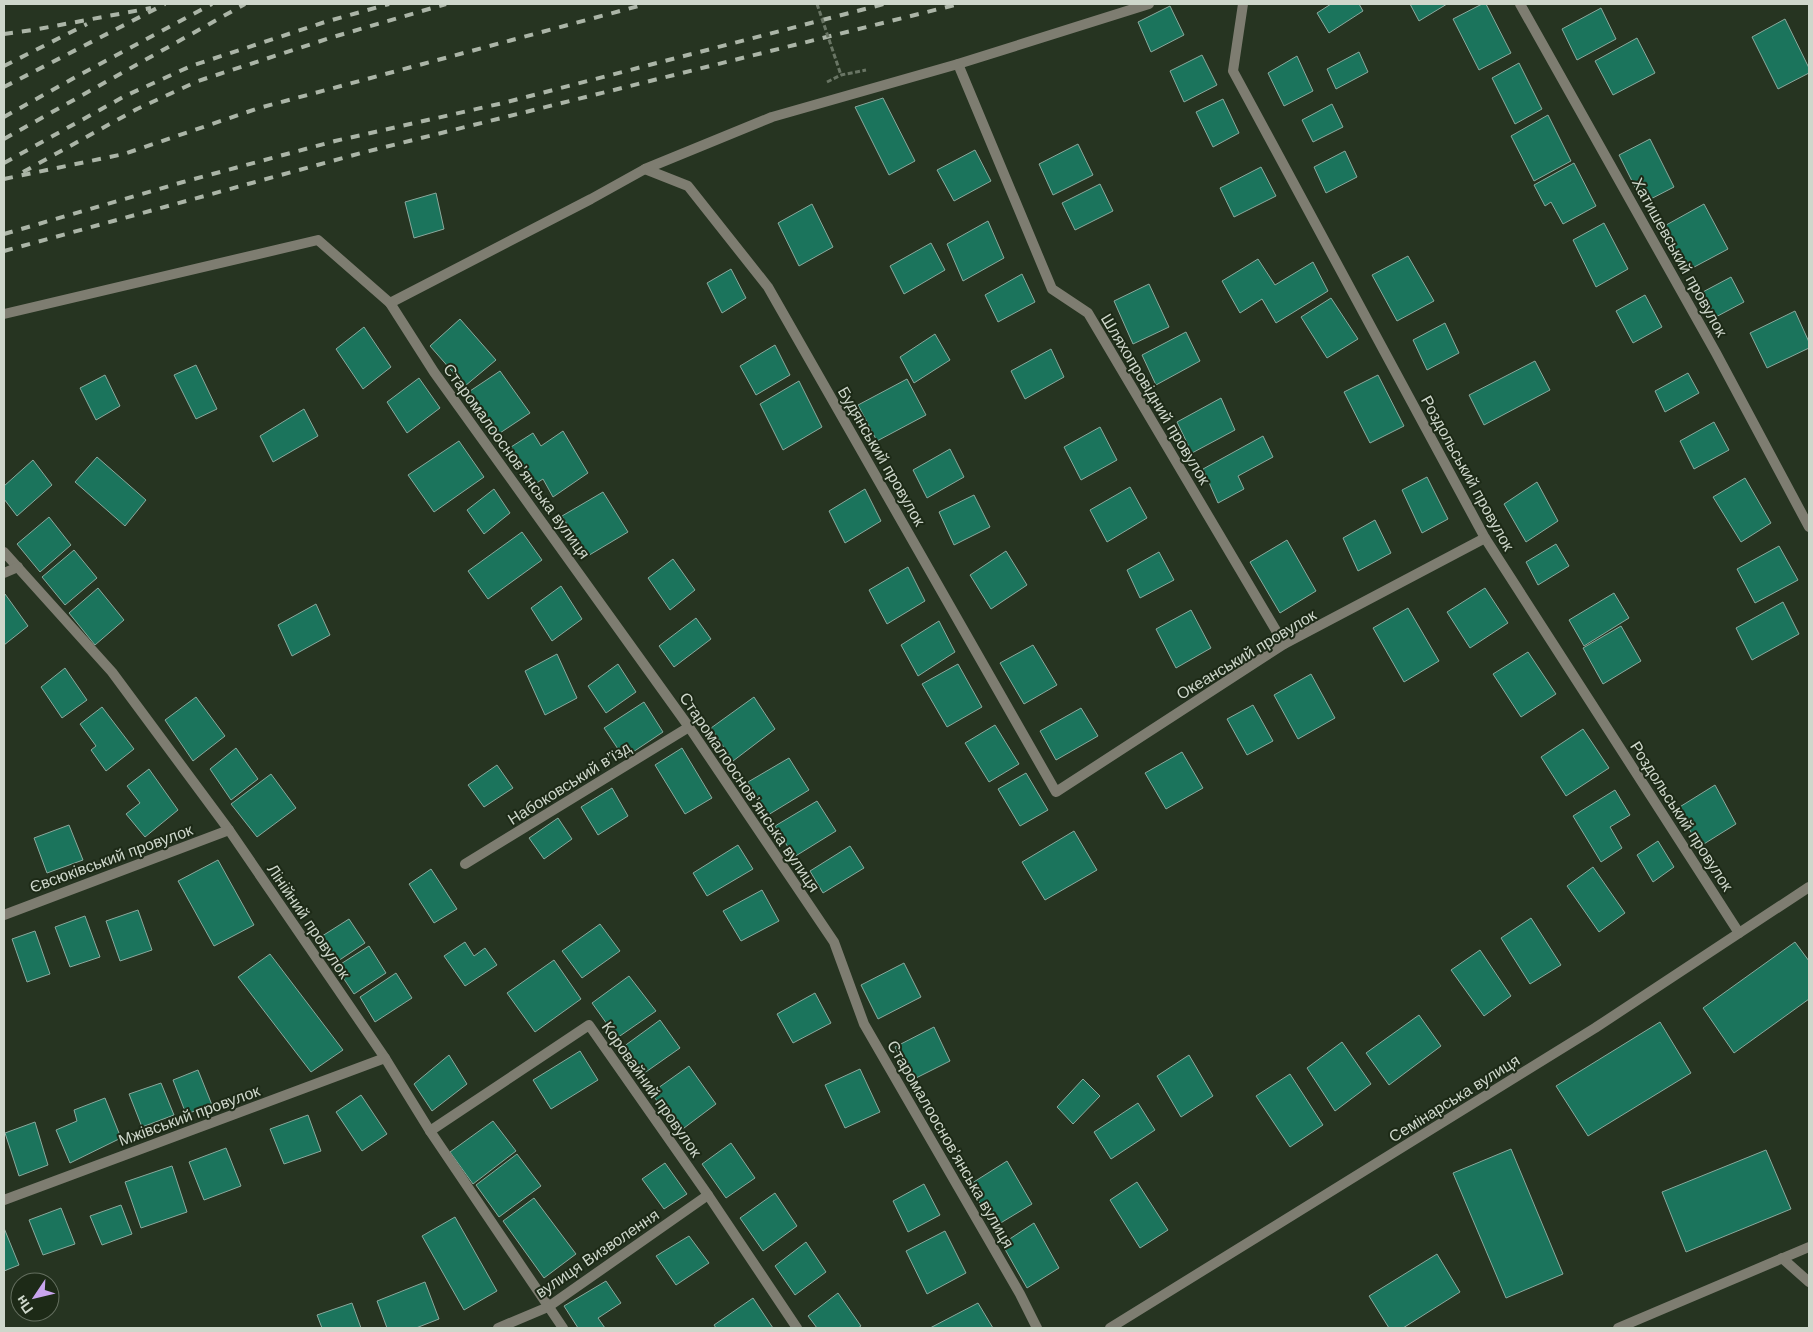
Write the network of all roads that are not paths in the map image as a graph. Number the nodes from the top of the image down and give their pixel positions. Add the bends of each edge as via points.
1 (1149, 4) edge
2 (1243, 4) edge
3 (1520, 4) edge
4 (958, 64) junction
5 (645, 169) junction
6 (390, 303) junction
7 (4, 314) edge
8 (1809, 527) edge
9 (1485, 538) junction
10 (4, 552) edge
11 (18, 568) junction
12 (4, 573) edge
13 (1284, 644) junction
14 (689, 727) junction
15 (1056, 792) joint
16 (229, 830) junction
17 (466, 864) dead end
18 (1809, 887) edge
19 (4, 914) edge
20 (1739, 933) junction
21 (385, 1058) junction
22 (430, 1131) junction
23 (708, 1194) junction
24 (4, 1200) edge
25 (1809, 1247) edge
26 (1782, 1258) junction
27 (1809, 1282) edge
28 (548, 1306) junction
29 (498, 1328) edge
30 (562, 1328) edge
31 (797, 1328) edge
32 (1037, 1328) edge
33 (1110, 1328) edge
34 (1618, 1328) edge

1 - 4 street
2 - 9 street, Роздольський провулок via 1233,71
3 - 8 street, Хатишевський провулок via 1716,353
4 - 5 street via 772,117
4 - 13 street, Шляхопровідний провулок via 1052,289 1088,313
5 - 6 street
5 - 15 street, Будянський провулок via 688,186 768,287
6 - 7 street, Старомалооснов’янська вулиця via 318,240
6 - 14 street, Старомалооснов’янська вулиця via 434,372
9 - 13 street, Океанський провулок
9 - 20 street, Роздольський провулок
10 - 11 street, Лінійний провулок
11 - 12 street
11 - 16 street, Лінійний провулок via 112,672
13 - 15 street, Океанський провулок
14 - 17 street, Набоковський в’їзд
14 - 32 street, Старомалооснов’янська вулиця via 834,942 864,1024
16 - 19 street, Євсюківський провулок
16 - 21 street, Лінійний провулок
18 - 20 street, Семінарська вулиця
20 - 33 street, Семінарська вулиця via 1595,1028
21 - 22 street, Лінійний провулок
21 - 24 street, Мжівський провулок
22 - 23 street, Коровайний провулок via 589,1025
22 - 28 street, Лінійний провулок
23 - 28 street, вулиця Визволення
23 - 31 street, Коровайний провулок
25 - 26 street
26 - 27 street
26 - 34 street
28 - 29 street, вулиця Визволення
28 - 30 street, Лінійний провулок

